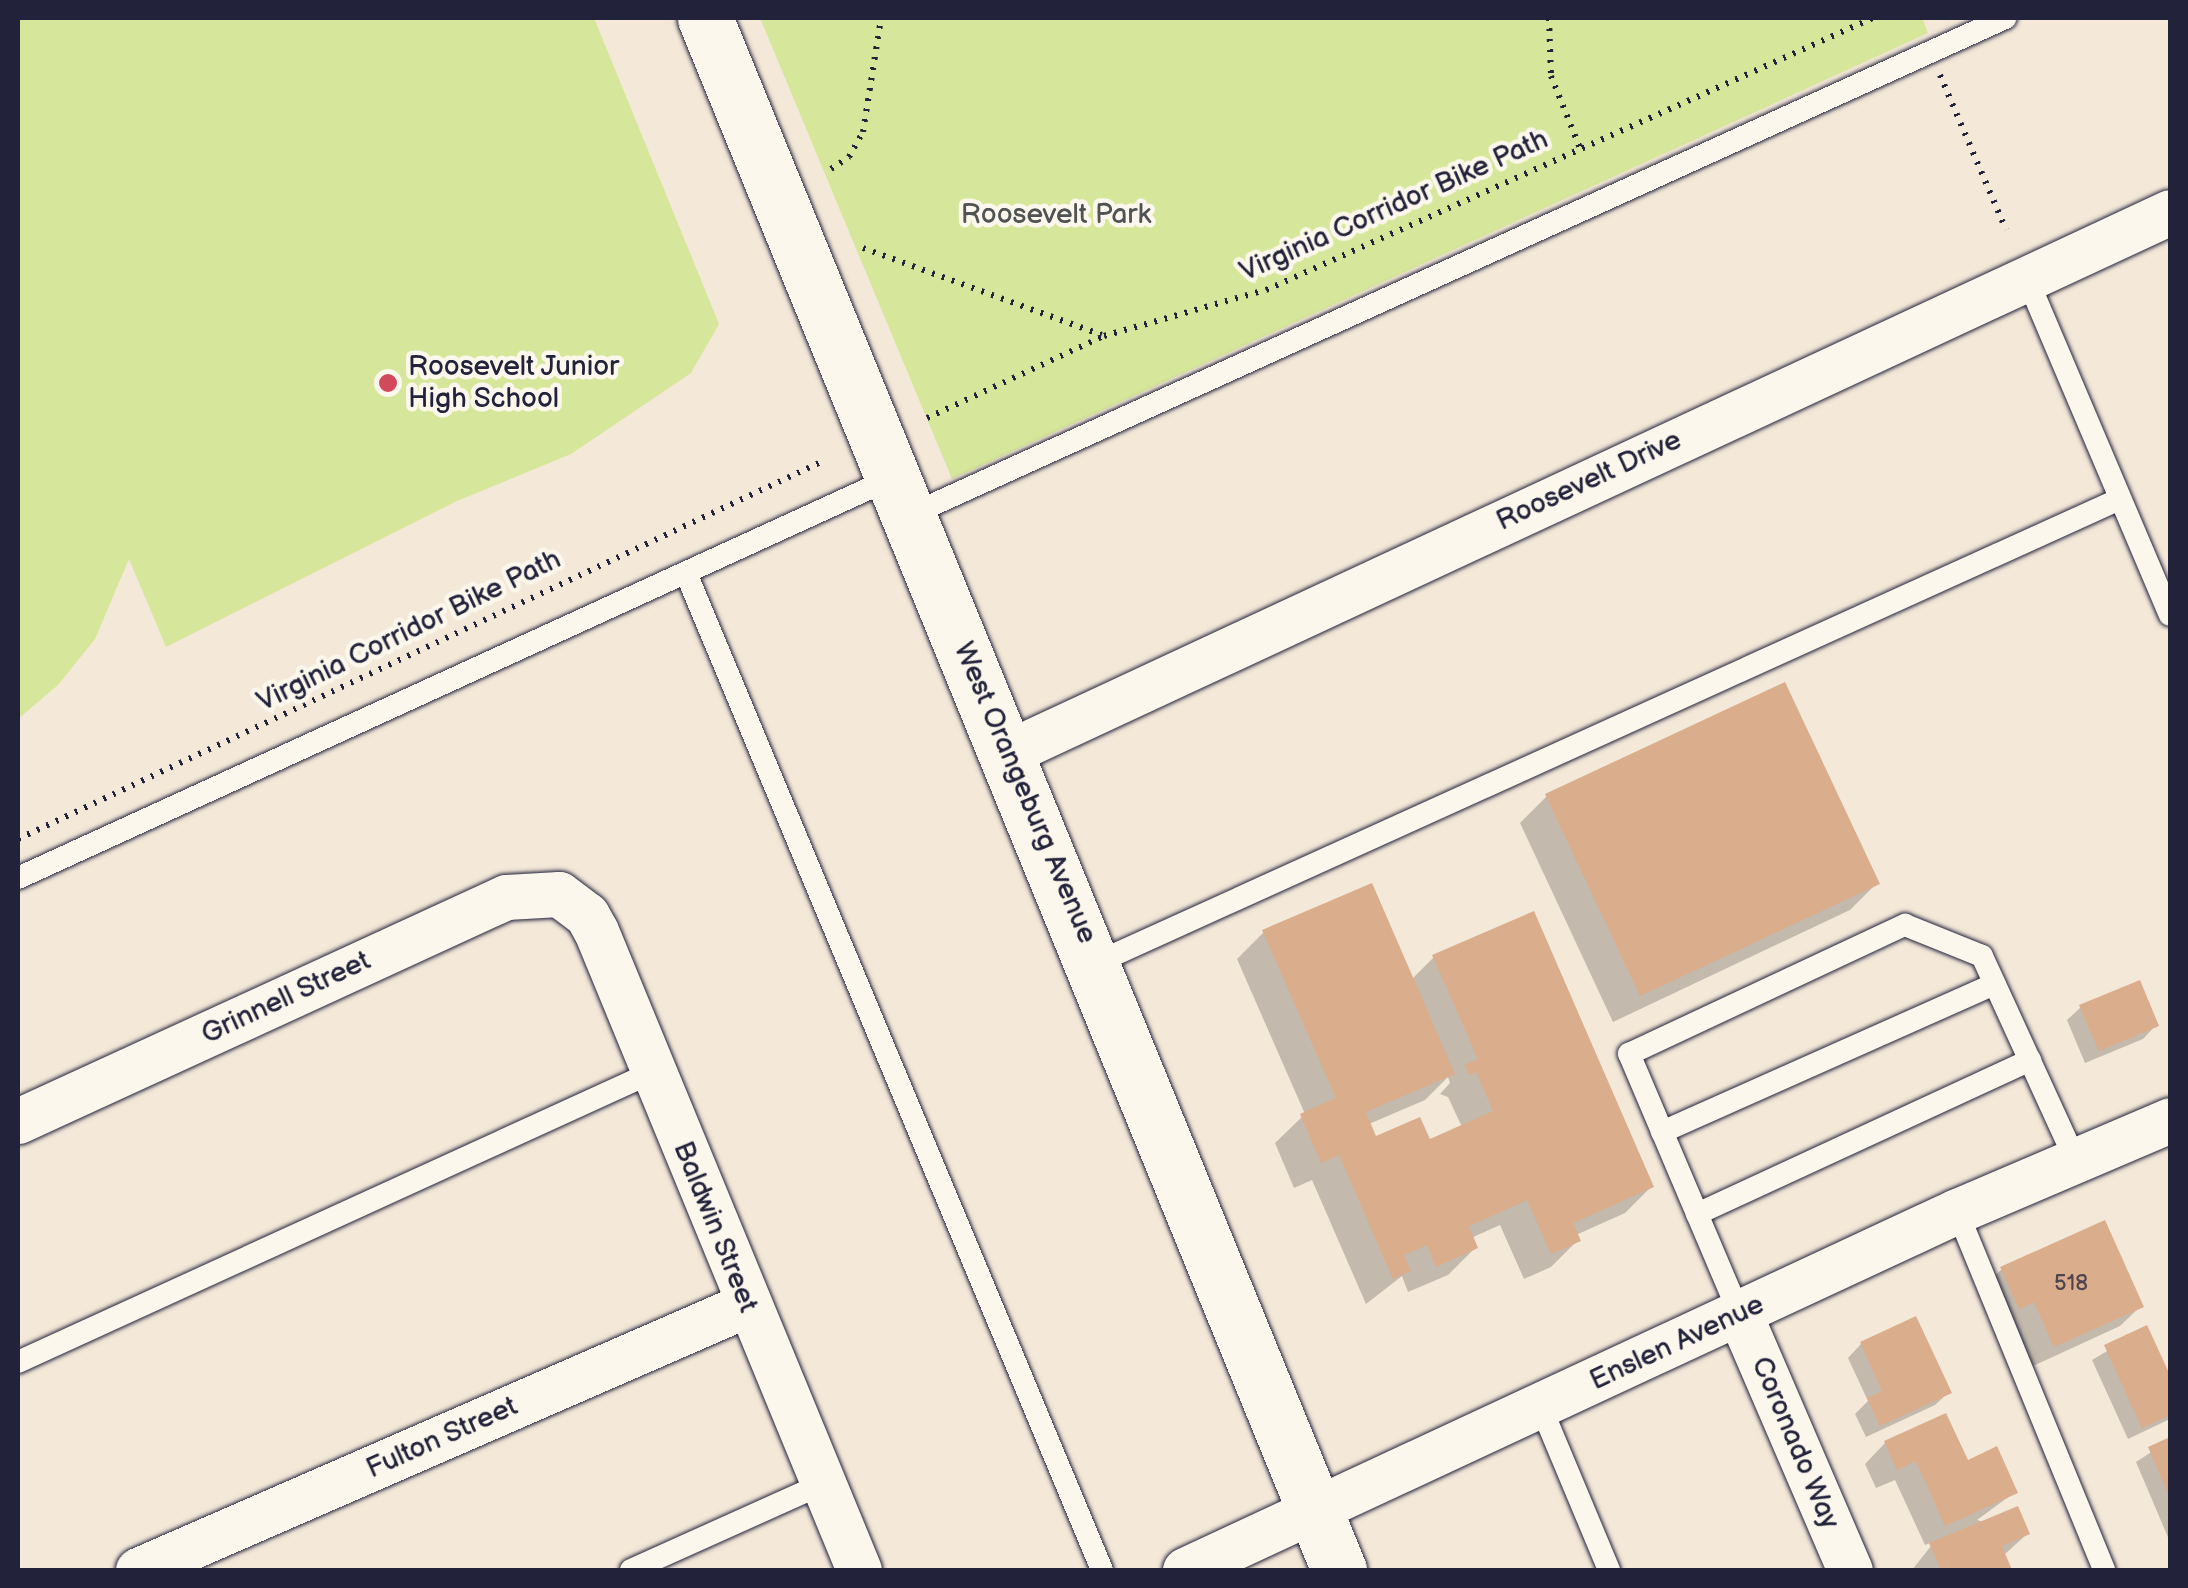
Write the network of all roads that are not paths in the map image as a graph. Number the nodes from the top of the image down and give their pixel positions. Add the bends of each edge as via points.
1 (705, 18) edge
2 (2004, 18) edge
3 (2170, 212) edge
4 (2026, 276) junction
5 (902, 496) junction
6 (2120, 499) junction
7 (686, 573) junction
8 (2170, 615) edge
9 (1009, 752) junction
10 (18, 878) edge
11 (558, 894) joint
12 (1096, 962) junction
13 (1995, 984) junction
14 (2030, 1060) junction
15 (653, 1072) junction
16 (18, 1120) edge
17 (2168, 1128) edge
18 (1662, 1132) junction
19 (2076, 1162) junction
20 (1956, 1211) junction
21 (1697, 1214) junction
22 (746, 1305) junction
23 (1740, 1315) junction
24 (18, 1362) edge
25 (1540, 1405) junction
26 (822, 1484) junction
27 (1314, 1512) junction
28 (138, 1570) edge
29 (631, 1570) edge
30 (859, 1570) edge
31 (1102, 1570) edge
32 (1185, 1570) edge
33 (1339, 1570) edge
34 (1609, 1570) edge
35 (1850, 1570) edge
36 (2104, 1570) edge

1 - 5 street, West Orangeburg Avenue
2 - 5 lane
3 - 4 street, Roosevelt Drive
4 - 6 lane
4 - 9 street, Roosevelt Drive
5 - 7 lane
5 - 9 street, West Orangeburg Avenue
6 - 8 lane
6 - 12 lane
7 - 10 lane
7 - 31 lane
9 - 12 street, West Orangeburg Avenue
11 - 15 street, Baldwin Street via 587,915 596,931
11 - 16 street, Grinnell Street via 506,898
12 - 27 street, West Orangeburg Avenue
13 - 14 lane
13 - 18 lane
13 - 18 lane via 1982,956 1905,925 1628,1054
14 - 19 lane
14 - 21 lane
15 - 22 street, Baldwin Street
15 - 24 lane
17 - 19 street, Enslen Avenue
18 - 21 lane
19 - 20 street, Enslen Avenue
20 - 23 street, Enslen Avenue
20 - 36 lane
21 - 23 lane
22 - 26 street, Baldwin Street
22 - 28 street, Fulton Street
23 - 25 street, Enslen Avenue
23 - 35 street, Coronado Way
25 - 27 street, Enslen Avenue
25 - 34 lane
26 - 29 lane
26 - 30 street, Baldwin Street
27 - 32 street, Enslen Avenue
27 - 33 street, West Orangeburg Avenue

